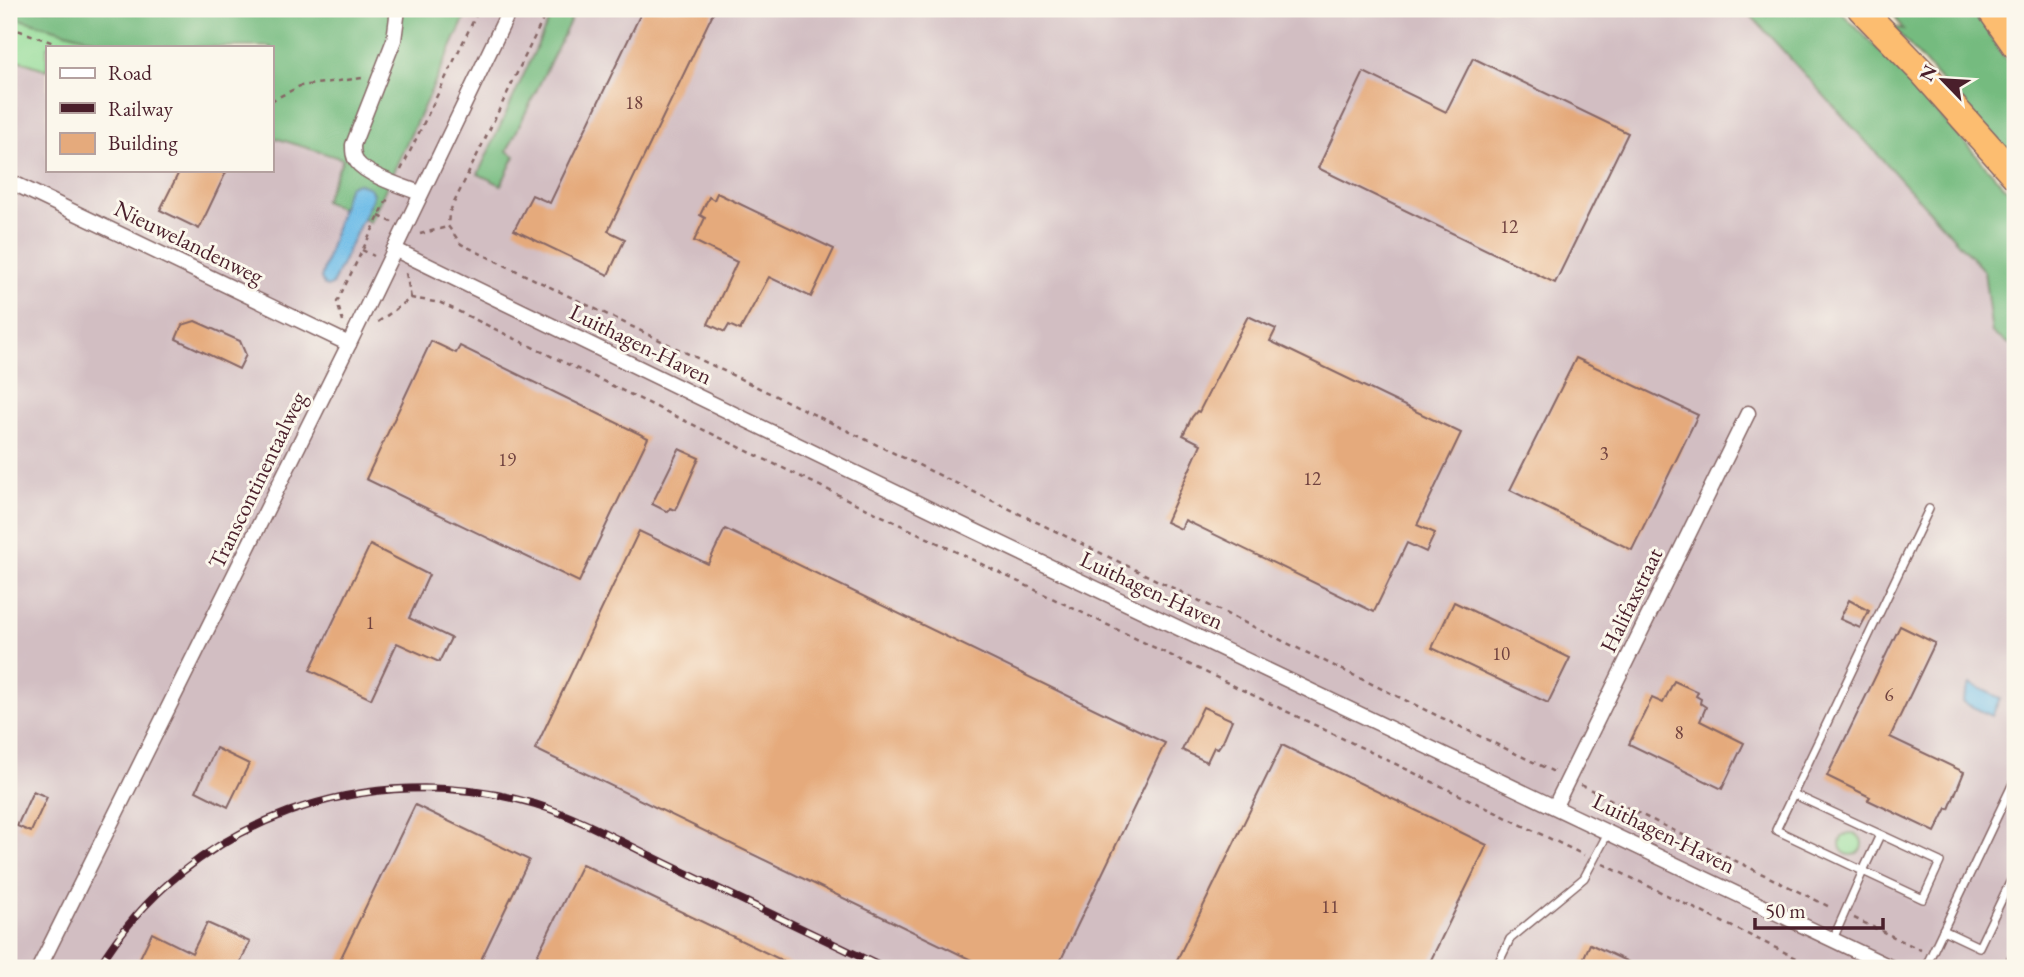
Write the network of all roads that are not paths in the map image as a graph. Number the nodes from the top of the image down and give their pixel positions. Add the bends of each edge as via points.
1 (398, 9) edge
2 (510, 9) edge
3 (1861, 9) edge
4 (1990, 9) edge
5 (2015, 46) edge
6 (2015, 176) edge
7 (9, 181) edge
8 (420, 194) junction
9 (394, 249) junction
10 (349, 344) junction
11 (1748, 413) dead end
12 (1929, 509) dead end
13 (2015, 779) edge
14 (1793, 794) junction
15 (1555, 806) junction
16 (1608, 832) junction
17 (1880, 835) junction
18 (1863, 871) junction
19 (2015, 872) edge
20 (1943, 930) junction
21 (1833, 939) junction
22 (2015, 951) edge
23 (39, 968) edge
24 (1496, 968) edge
25 (1892, 968) edge
26 (1925, 968) edge
27 (2007, 968) edge

1 - 8 street via 394,40 353,153 365,169
2 - 8 street, Transcontinentaalweg
3 - 6 highway
4 - 5 highway
7 - 10 street, Nieuwelandenweg
8 - 9 street, Transcontinentaalweg
9 - 10 street, Transcontinentaalweg
9 - 15 street, Luithagen-Haven
10 - 23 street, Transcontinentaalweg
11 - 15 street, Halifaxstraat
12 - 14 lane
13 - 20 lane
14 - 17 lane
14 - 18 lane via 1776,830
15 - 16 street, Luithagen-Haven
16 - 21 street, Luithagen-Haven
16 - 24 lane via 1584,878 1510,939
17 - 18 lane
17 - 18 lane via 1940,862 1923,899
18 - 21 lane
19 - 20 lane via 1979,947
20 - 26 lane
21 - 25 street, Luithagen-Haven
22 - 27 lane

